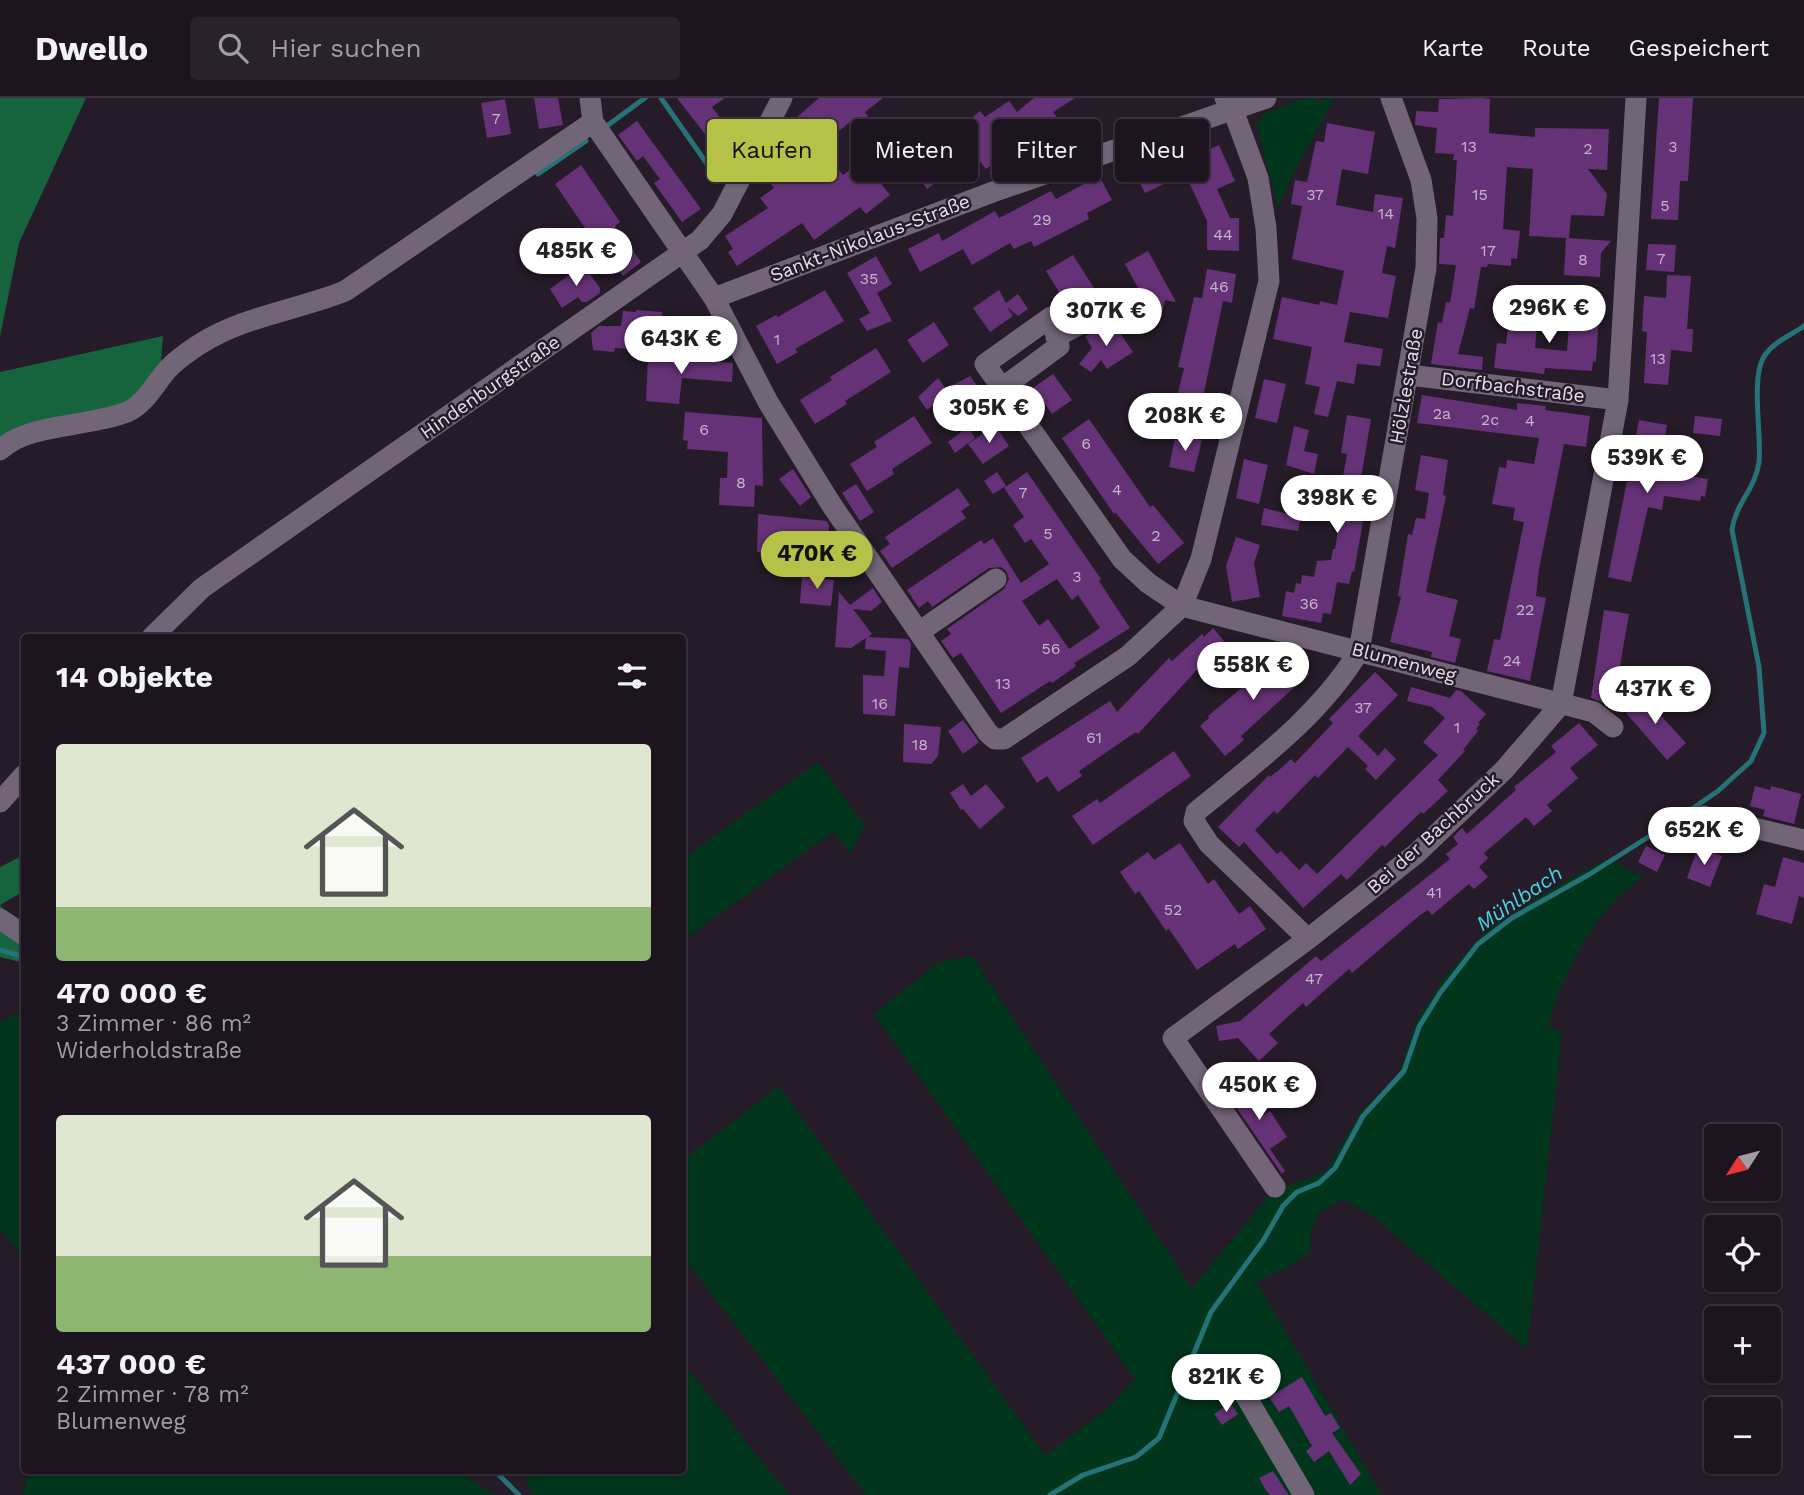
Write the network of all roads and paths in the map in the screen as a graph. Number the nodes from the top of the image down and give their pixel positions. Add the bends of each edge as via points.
1 (590, 98) edge
2 (782, 98) edge
3 (1266, 98) edge
4 (1391, 98) edge
5 (1636, 98) edge
6 (1229, 104) edge
7 (593, 122) junction
8 (684, 252) junction
9 (714, 298) junction
10 (1126, 299) dead end
11 (1056, 337) junction
12 (1409, 375) junction
13 (1002, 388) junction
14 (1618, 400) junction
15 (0, 450) edge
16 (996, 579) dead end
17 (1182, 607) junction
18 (919, 632) junction
19 (155, 634) edge
20 (1359, 650) junction
21 (1561, 704) junction
22 (1612, 727) dead end
23 (21, 778) edge
24 (0, 802) edge
25 (1704, 816) dead end
26 (1804, 840) edge
27 (0, 919) edge
28 (21, 932) edge
29 (1308, 939) junction
30 (1275, 1188) dead end
31 (1238, 1383) dead end
32 (1304, 1495) edge

1 - 7 street
2 - 8 street, Hindenburgstraße via 722,214
3 - 6 street, Sankt-Nikolaus-Straße
4 - 12 street, Hölzlestraße via 1421,180 1427,218 1426,268
5 - 14 street
6 - 9 street, Sankt-Nikolaus-Straße
6 - 17 street via 1258,178 1269,281 1201,559
7 - 8 street
7 - 15 street via 345,291 253,319 204,341 181,356 130,411 18,438
8 - 9 street
8 - 19 street, Hindenburgstraße via 202,588
9 - 18 street via 768,402
10 - 11 street
11 - 13 street via 1059,346
11 - 13 street, Blumenweg via 1051,317 985,364
12 - 14 street, Dorfbachstraße
12 - 20 street, Hölzlestraße
13 - 17 street, Blumenweg via 1122,559
14 - 21 street
16 - 18 street
17 - 18 street via 1128,656 1004,739 988,733
17 - 20 street, Blumenweg
20 - 21 street, Blumenweg
20 - 29 street, Hölzlestraße via 1343,679 1281,741 1196,812 1194,821 1209,844
21 - 22 street, Blumenweg via 1594,712
21 - 29 street, Bei der Bachbruck via 1462,813
23 - 24 street
25 - 26 street
27 - 28 street
29 - 30 street, Bei der Bachbruck via 1173,1038
31 - 32 street

